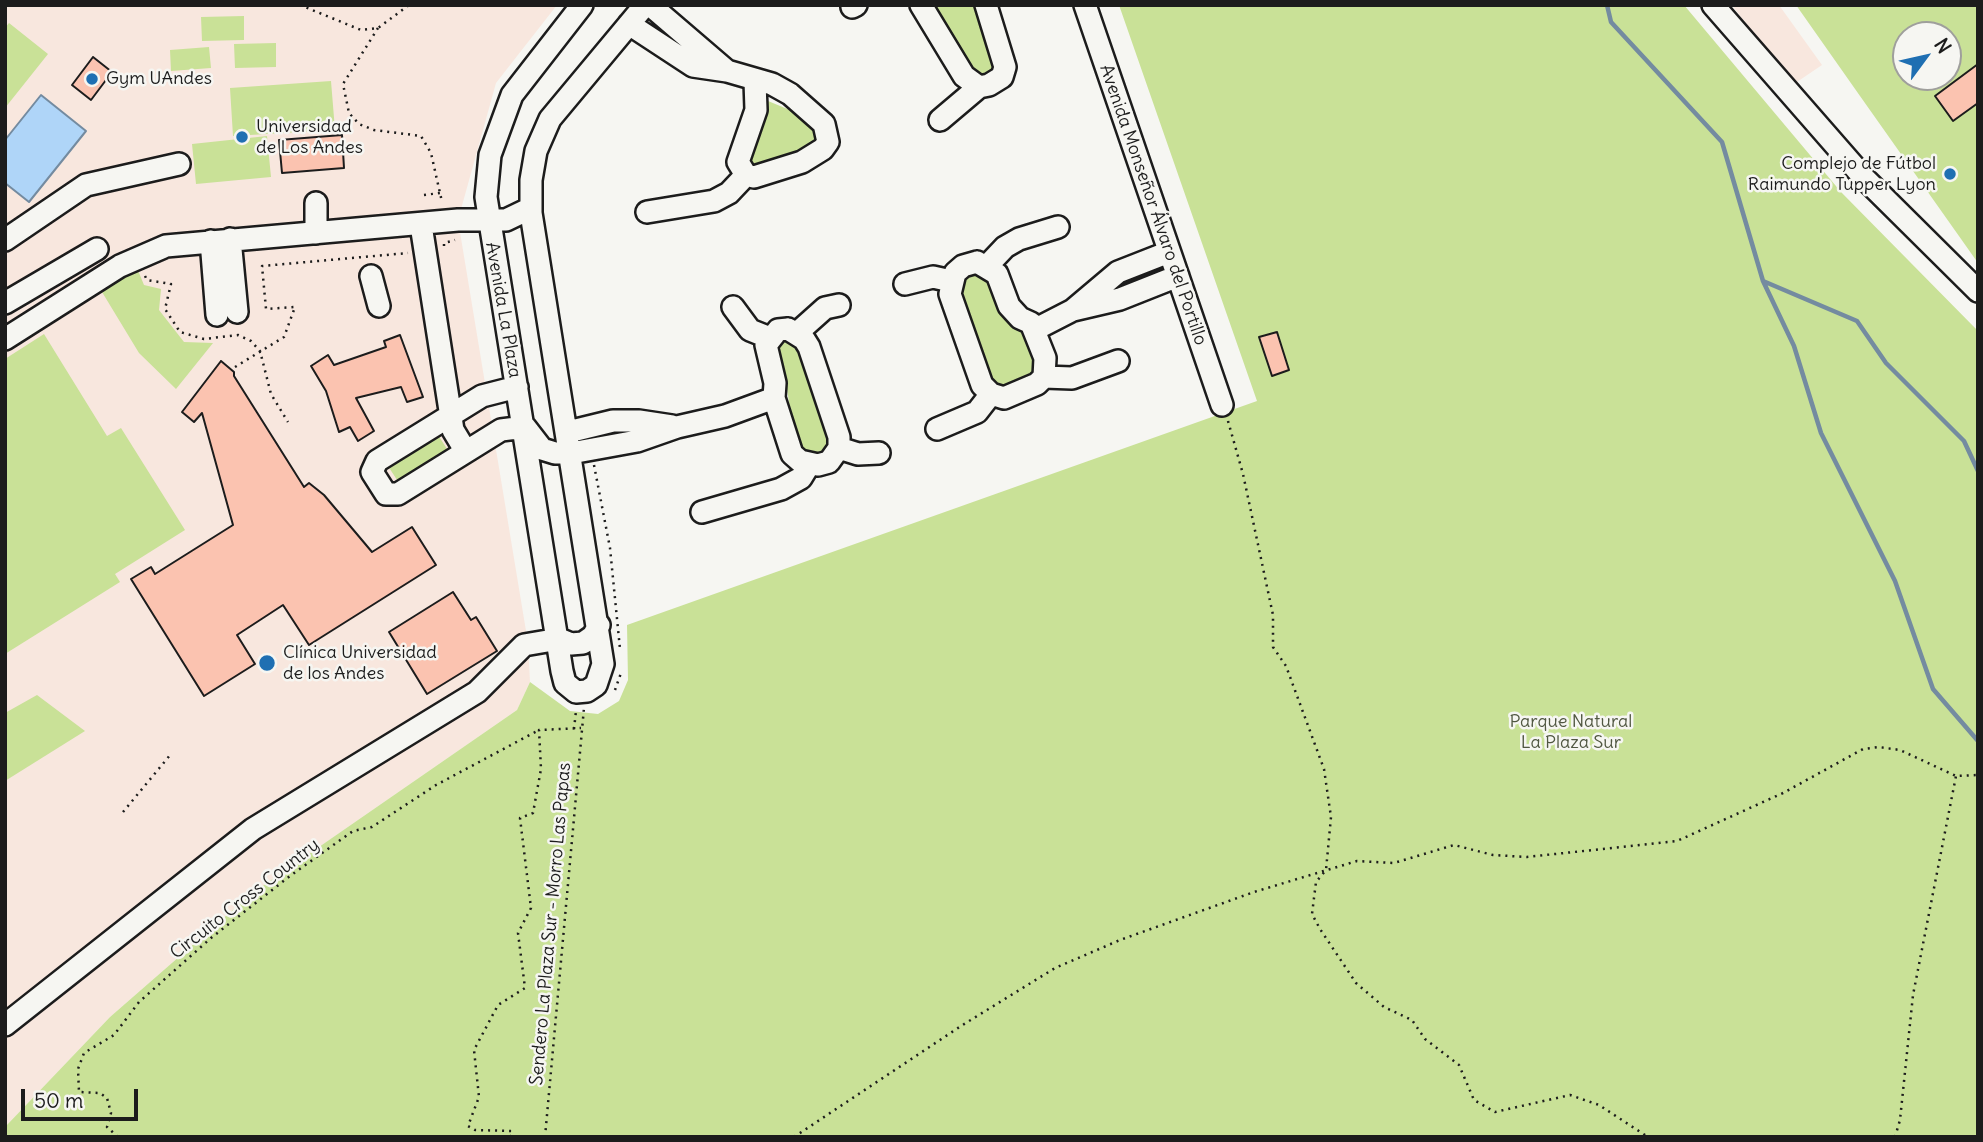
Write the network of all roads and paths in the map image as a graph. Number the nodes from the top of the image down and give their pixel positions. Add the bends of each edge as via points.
1 (300, 5) edge
2 (409, 5) edge
3 (582, 5) edge
4 (647, 5) edge
5 (921, 5) edge
6 (986, 5) edge
7 (1085, 5) edge
8 (1713, 5) edge
9 (629, 24) junction
10 (378, 29) junction
11 (727, 71) junction
12 (755, 80) junction
13 (979, 86) junction
14 (940, 120) dead end
15 (179, 164) dead end
16 (746, 175) junction
17 (440, 193) junction
18 (424, 195) dead end
19 (316, 203) dead end
20 (531, 208) junction
21 (648, 212) dead end
22 (487, 218) junction
23 (448, 222) junction
24 (421, 225) junction
25 (1058, 227) dead end
26 (316, 233) junction
27 (464, 237) dead end
28 (5, 240) edge
29 (221, 240) junction
30 (97, 249) dead end
31 (438, 250) junction
32 (1169, 252) junction
33 (136, 258) junction
34 (987, 266) junction
35 (372, 276) dead end
36 (1178, 276) junction
37 (951, 281) junction
38 (905, 284) dead end
39 (1978, 291) edge
40 (5, 303) edge
41 (839, 305) dead end
42 (379, 306) dead end
43 (733, 307) dead end
44 (1073, 310) junction
45 (227, 313) dead end
46 (1036, 329) junction
47 (797, 333) junction
48 (770, 338) junction
49 (5, 339) edge
50 (260, 351) junction
51 (1118, 361) dead end
52 (235, 367) dead end
53 (1044, 377) junction
54 (517, 387) junction
55 (991, 394) junction
56 (774, 398) junction
57 (1222, 405) joint
58 (450, 415) junction
59 (288, 422) dead end
60 (525, 427) junction
61 (937, 429) dead end
62 (570, 442) junction
63 (839, 448) junction
64 (464, 450) junction
65 (879, 453) dead end
66 (810, 465) junction
67 (702, 512) dead end
68 (599, 625) junction
69 (559, 639) junction
70 (577, 704) dead end
71 (584, 713) dead end
72 (574, 729) junction
73 (582, 729) junction
74 (539, 730) junction
75 (171, 754) dead end
76 (1978, 775) edge
77 (1956, 776) junction
78 (123, 811) dead end
79 (1326, 870) junction
80 (5, 1025) edge
81 (118, 1137) edge
82 (511, 1137) edge
83 (545, 1137) edge
84 (794, 1137) edge
85 (1648, 1137) edge
86 (1895, 1137) edge

1 - 10 path via 361,30
2 - 10 path
3 - 22 street, Avenida La Plaza via 524,77 502,115 487,176
4 - 9 street, Avenida La Plaza
4 - 11 street
5 - 13 street via 964,76
6 - 13 street via 1005,67 1002,77
7 - 32 street, Avenida Monseñor Álvaro del Portillo
8 - 39 street via 1865,178
9 - 11 street via 693,66
9 - 20 street, Avenida La Plaza via 550,119 533,165
10 - 17 path via 343,84 349,113 374,130 421,136 431,153
11 - 12 street
12 - 16 street via 755,110 738,162
12 - 16 street via 790,93 824,124 828,142 802,162 762,176
13 - 14 street
15 - 28 street via 86,185
16 - 21 street via 714,201
17 - 18 path
17 - 23 path
19 - 26 street
20 - 22 street via 515,218
20 - 62 street, Avenida La Plaza
22 - 23 street
22 - 54 street, Avenida La Plaza
23 - 24 street
24 - 26 street
24 - 31 street
25 - 34 street via 1019,239
26 - 29 street
27 - 31 path
29 - 33 street via 174,244
29 - 45 street
30 - 40 street
31 - 50 path via 262,266 265,309 295,307 284,337
31 - 58 street
32 - 36 street, Avenida Monseñor Álvaro del Portillo
32 - 44 street via 1107,278
33 - 49 street
33 - 50 path via 147,279 171,284 165,309 180,332 204,339 238,335
34 - 37 street via 977,262 962,266
34 - 46 street via 997,274 1009,306
35 - 42 street
36 - 44 street via 1120,299
36 - 57 street, Avenida Monseñor Álvaro del Portillo
37 - 38 street via 933,277
37 - 55 street via 950,294 982,385
41 - 47 street via 825,309
43 - 48 street via 750,330
44 - 46 street
46 - 53 street via 1045,358
47 - 48 street via 788,328
47 - 63 street via 809,347
48 - 56 street via 766,345 774,373
50 - 52 path
50 - 59 path via 271,394
51 - 53 street via 1072,378
53 - 55 street via 1030,390 1004,398
54 - 58 street via 488,393
54 - 60 street, Avenida La Plaza
55 - 61 street via 977,412
56 - 62 street via 637,441
56 - 66 street via 792,454
57 - 79 path via 1236,444 1270,601 1273,647 1286,666 1324,769 1331,817
58 - 64 street
58 - 64 street via 377,461 372,472 386,494 395,496
60 - 62 street via 542,449 555,453
60 - 64 street via 497,432
60 - 69 street, Avenida La Plaza
62 - 68 street, Avenida La Plaza
63 - 65 street via 858,454
63 - 66 street via 829,462
66 - 67 street via 801,478 781,489
68 - 69 street via 583,643
68 - 69 street, Avenida La Plaza via 603,670 587,691 576,692 565,682
69 - 80 street via 524,645 477,692 253,829
70 - 72 path
71 - 73 path, Sendero La Plaza Sur - Morro Las Papas
72 - 73 path
72 - 74 path
73 - 83 path, Sendero La Plaza Sur - Morro Las Papas
74 - 81 path, Circuito Cross Country via 436,785 372,827 353,831 211,938 123,1020 114,1035 84,1053 78,1069 79,1092 107,1098 111,1113 107,1127
74 - 82 path via 541,769 533,813 520,818 531,908 517,933 525,988 498,1004 474,1050 479,1097 468,1126 512,1131
75 - 78 path
76 - 77 path
77 - 79 path via 1900,750 1863,748 1783,793 1677,841 1527,857 1493,855 1454,845 1404,862 1357,862
77 - 86 path via 1913,995
79 - 84 path via 1196,911 1055,968
79 - 85 path via 1316,882 1312,914 1320,929 1356,983 1384,1007 1412,1020 1425,1039 1459,1065 1474,1100 1495,1112 1570,1095 1599,1105

